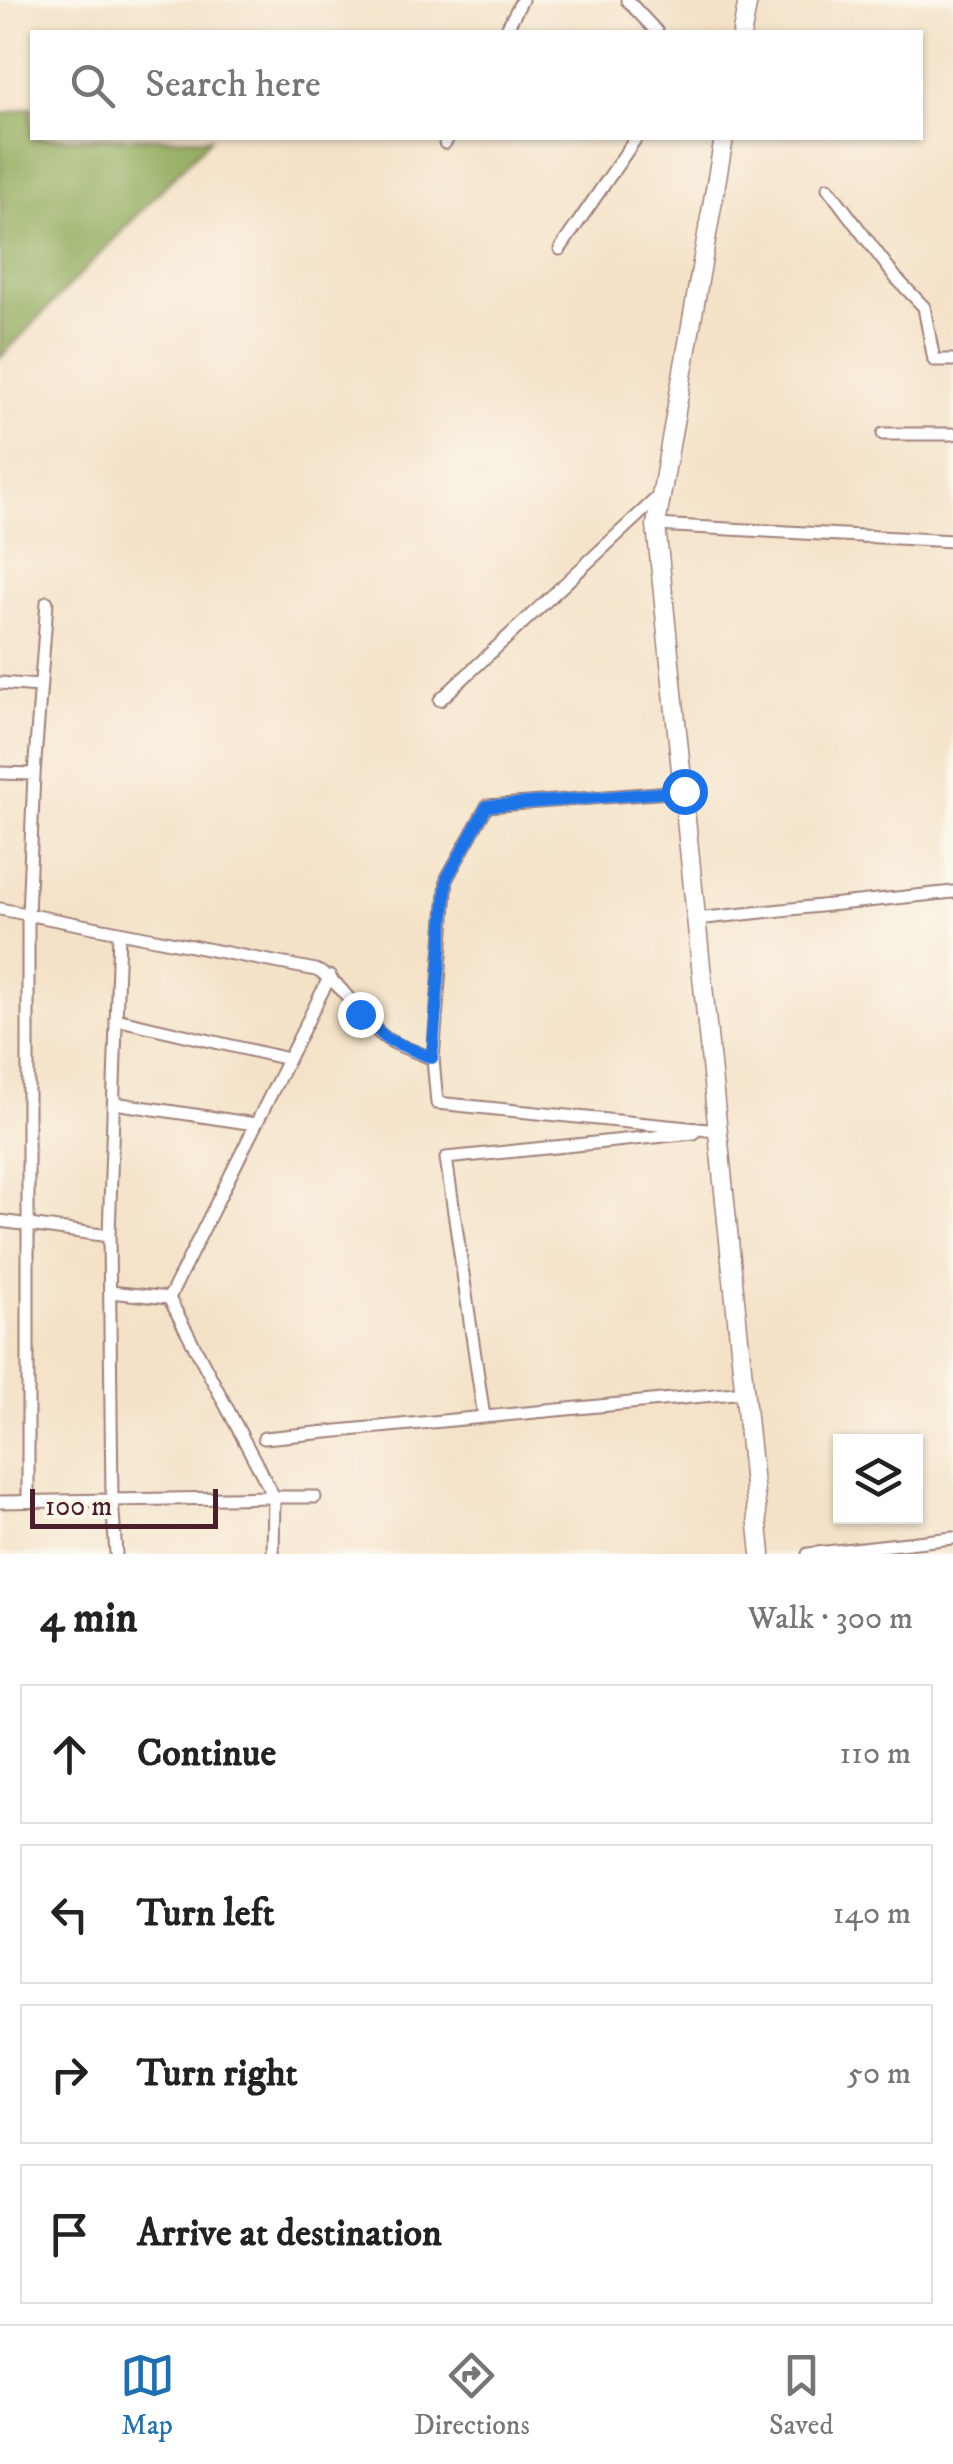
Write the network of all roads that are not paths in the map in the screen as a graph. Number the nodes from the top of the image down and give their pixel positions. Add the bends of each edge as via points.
1 (522, 0) edge
2 (628, 0) edge
3 (748, 0) edge
4 (506, 30) edge
5 (655, 30) edge
6 (742, 30) edge
7 (635, 140) edge
8 (724, 140) edge
9 (828, 188) dead end
10 (560, 249) dead end
11 (953, 360) edge
12 (883, 434) dead end
13 (953, 434) edge
14 (661, 494) junction
15 (656, 526) junction
16 (953, 542) edge
17 (47, 602) dead end
18 (0, 683) edge
19 (40, 686) junction
20 (440, 700) dead end
21 (0, 773) edge
22 (34, 774) junction
23 (684, 791) junction
24 (953, 892) edge
25 (0, 909) edge
26 (28, 915) junction
27 (696, 919) junction
28 (118, 934) junction
29 (330, 976) junction
30 (116, 1019) junction
31 (432, 1058) junction
32 (288, 1059) junction
33 (114, 1102) junction
34 (256, 1124) junction
35 (718, 1131) junction
36 (0, 1221) edge
37 (28, 1226) junction
38 (110, 1236) junction
39 (110, 1292) junction
40 (169, 1298) junction
41 (745, 1392) junction
42 (484, 1417) junction
43 (264, 1438) dead end
44 (315, 1496) dead end
45 (274, 1498) junction
46 (28, 1500) junction
47 (112, 1500) junction
48 (0, 1502) edge
49 (953, 1538) edge
50 (116, 1554) edge
51 (273, 1554) edge
52 (762, 1554) edge
53 (808, 1554) edge

1 - 4 street
2 - 5 street
3 - 6 main road
7 - 10 street
8 - 14 main road
9 - 11 street via 924,306 934,360
12 - 13 street
14 - 15 main road
14 - 20 street
15 - 16 street
15 - 23 main road
17 - 19 street
18 - 19 street
19 - 22 street
21 - 22 street
22 - 26 street
23 - 27 main road
23 - 31 street via 487,806 447,878
24 - 27 street
25 - 26 street
26 - 28 street
26 - 37 street
27 - 35 main road
28 - 29 street
28 - 30 street
29 - 31 street via 387,1039
29 - 32 street
30 - 32 street
30 - 33 street
31 - 35 street via 438,1103
32 - 34 street
33 - 34 street
33 - 38 street
34 - 40 street
35 - 41 main road
35 - 42 street via 446,1158
36 - 37 street
37 - 38 street
37 - 46 street
38 - 39 street
39 - 40 street
39 - 47 street
40 - 45 street
41 - 42 street
41 - 52 main road
42 - 43 street
44 - 45 street
45 - 47 street
45 - 51 street
46 - 47 street
46 - 48 street
47 - 50 street
49 - 53 street

